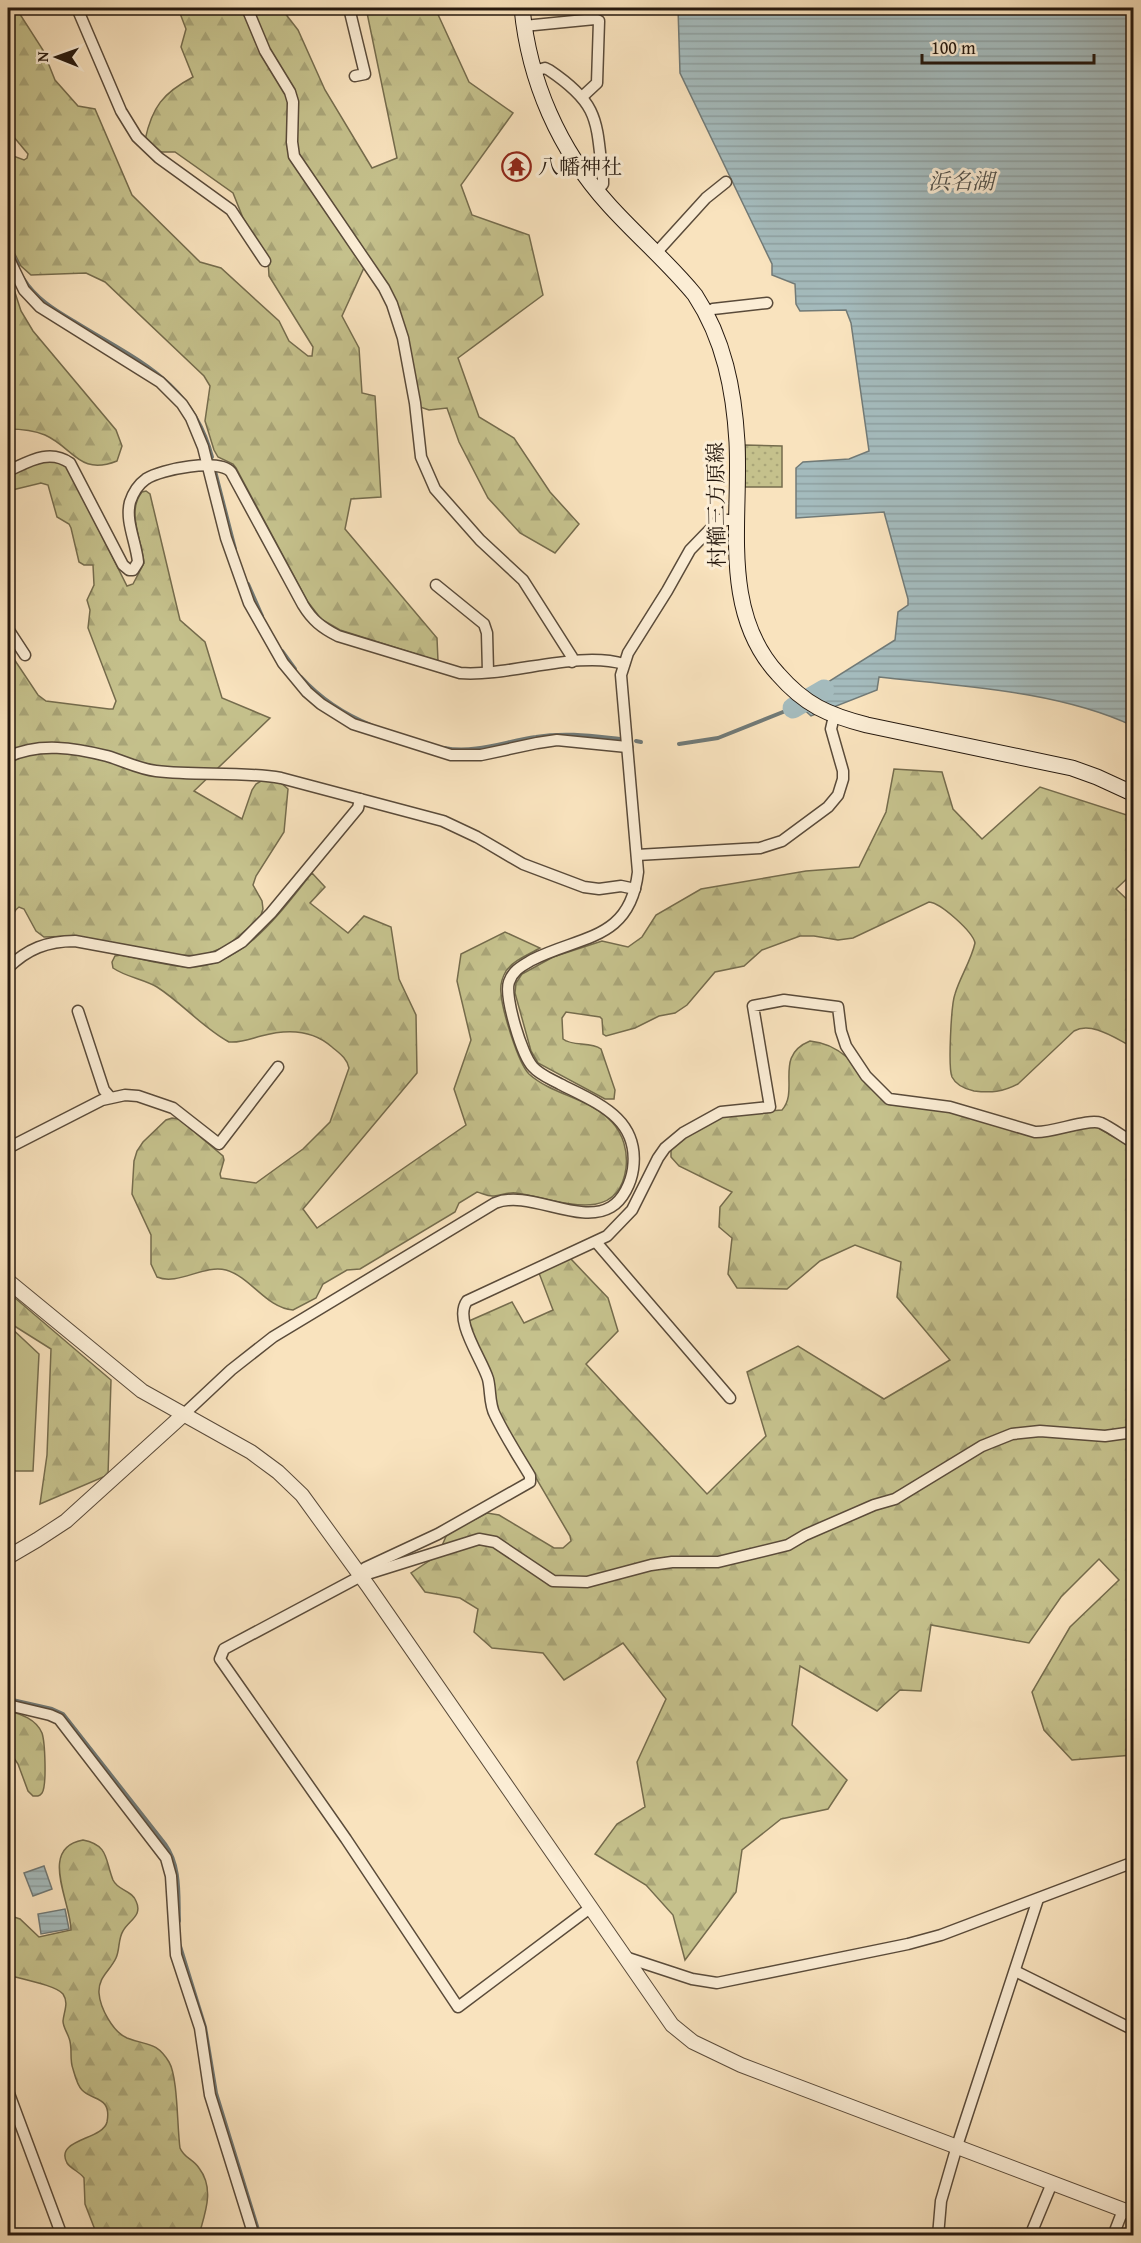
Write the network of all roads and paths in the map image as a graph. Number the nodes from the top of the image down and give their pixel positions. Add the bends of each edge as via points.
1 (77, 8) edge
2 (247, 8) edge
3 (349, 8) edge
4 (522, 8) edge
5 (524, 26) junction
6 (534, 71) junction
7 (355, 76) dead end
8 (583, 96) junction
9 (726, 182) dead end
10 (597, 192) junction
11 (656, 253) junction
12 (8, 257) edge
13 (265, 261) dead end
14 (767, 303) dead end
15 (706, 313) junction
16 (207, 464) junction
17 (8, 471) edge
18 (736, 520) junction
19 (436, 585) dead end
20 (8, 629) edge
21 (25, 655) dead end
22 (572, 662) junction
23 (624, 664) junction
24 (488, 672) junction
25 (834, 716) junction
26 (627, 747) junction
27 (8, 757) edge
28 (1134, 794) edge
29 (360, 799) junction
30 (637, 855) junction
31 (635, 889) junction
32 (8, 968) edge
33 (78, 1011) dead end
34 (278, 1068) dead end
35 (110, 1097) junction
36 (1134, 1143) edge
37 (8, 1148) edge
38 (611, 1207) junction
39 (624, 1220) junction
40 (596, 1242) junction
41 (8, 1281) edge
42 (730, 1398) dead end
43 (183, 1415) junction
44 (1134, 1432) edge
45 (8, 1557) edge
46 (361, 1576) junction
47 (8, 1705) edge
48 (1134, 1862) edge
49 (1038, 1899) junction
50 (590, 1908) junction
51 (625, 1958) junction
52 (1015, 1971) junction
53 (1134, 2030) edge
54 (8, 2091) edge
55 (957, 2146) junction
56 (1052, 2183) junction
57 (1128, 2212) edge
58 (62, 2235) edge
59 (254, 2235) edge
60 (938, 2235) edge
61 (1030, 2235) edge
62 (1113, 2235) edge

1 - 13 street via 137,137 159,158 231,210
2 - 22 street via 265,51 290,92 292,149 297,162 384,288 398,321 426,473 445,503 522,580
3 - 7 street via 365,74
4 - 5 main road, 村櫛三方原線
5 - 6 main road, 村櫛三方原線
5 - 8 street via 599,21 597,83
6 - 8 street via 549,70
6 - 10 main road, 村櫛三方原線 via 554,124
8 - 10 street via 598,134 603,184
9 - 11 street via 706,198
10 - 11 main road, 村櫛三方原線
11 - 15 main road, 村櫛三方原線
12 - 16 street via 24,290 40,307 147,373 172,393 198,432
14 - 15 street
15 - 18 main road, 村櫛三方原線 via 724,357 733,400
16 - 17 street via 153,475 139,486 129,511 138,562 133,570 123,565 70,463 48,455
16 - 24 street via 223,466 231,472 317,624 338,636 450,671
16 - 26 street via 232,560 259,623 294,678 337,715 371,731 451,755 481,755 557,740
18 - 23 street via 718,520 690,550
18 - 25 main road, 村櫛三方原線 via 738,574 746,622 765,660 805,700
19 - 24 street via 484,624
20 - 21 street
22 - 23 street
22 - 24 street
23 - 26 street
25 - 28 main road, 村櫛三方原線 via 1072,768
25 - 30 street via 831,729 843,771 838,795 782,841 760,848
26 - 30 street
27 - 29 street via 29,749 51,747 106,756 154,771 275,777
29 - 31 street via 449,823 523,864 584,887
29 - 32 street via 358,808 278,906 242,942 217,957 189,962 62,941 32,949
30 - 31 street
31 - 38 street via 627,909 609,927 522,965 508,987 524,1053 533,1068 610,1110 630,1138 632,1172 624,1193
33 - 35 street via 104,1090
34 - 35 street via 219,1144 173,1108 138,1096
35 - 37 street
36 - 39 street via 1096,1122 1035,1132 944,1106 889,1099 866,1076 846,1046 838,1007 776,1001 753,1006 770,1107 721,1112 673,1140 658,1158
38 - 39 street
38 - 43 street via 592,1212 515,1200 495,1203 273,1337
39 - 40 street
40 - 42 street
40 - 46 street via 464,1305 465,1324 488,1380 493,1411 530,1482 438,1534 365,1568
41 - 43 street via 142,1391
43 - 45 street via 66,1521
43 - 46 street via 251,1452 278,1472 309,1504
44 - 46 street via 1105,1436 1040,1431 1012,1434 982,1446 895,1499 788,1545 718,1562 672,1562 587,1582 553,1581 495,1542 479,1539
46 - 50 street
46 - 50 street via 224,1649 220,1659 458,2007
47 - 59 street via 59,1719 166,1858 171,1876 176,1954 200,2028 210,2095
48 - 49 street
49 - 51 street via 908,1944 717,1983
49 - 52 street
50 - 51 street
51 - 55 street via 672,2025 693,2042 741,2065
52 - 53 street
52 - 55 street
54 - 58 street
55 - 56 street
55 - 60 street via 944,2190
56 - 57 street
56 - 61 street
57 - 62 street

